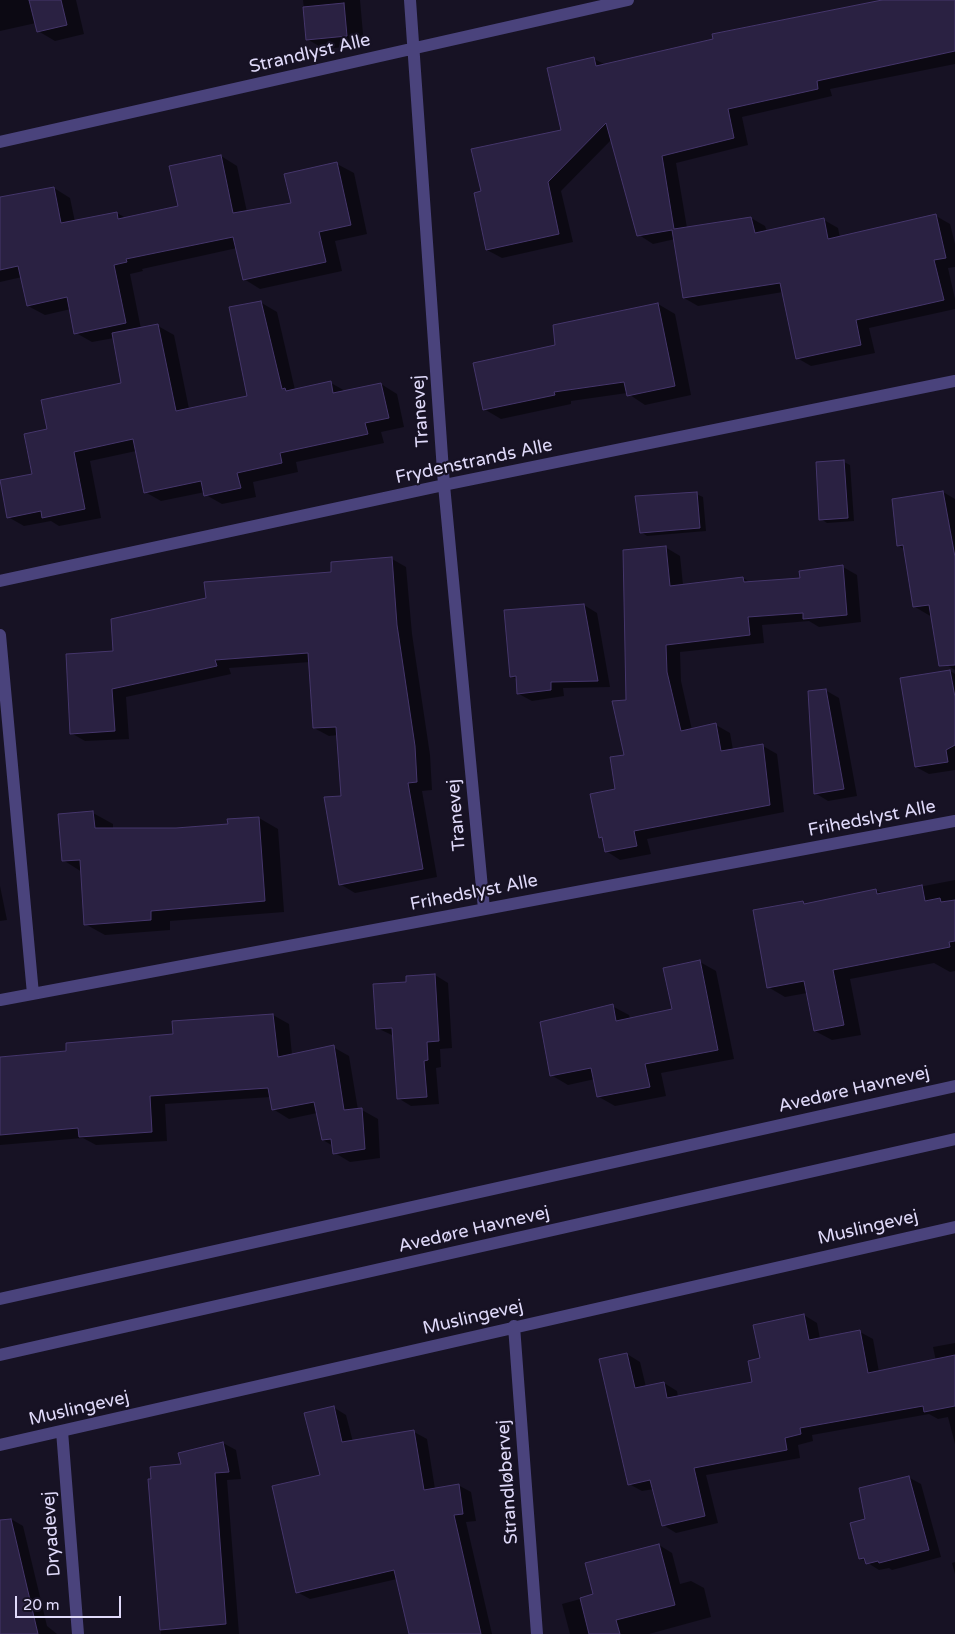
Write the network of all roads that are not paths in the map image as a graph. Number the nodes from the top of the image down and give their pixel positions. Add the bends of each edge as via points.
1 (410, 0) edge
2 (628, 0) edge
3 (415, 48) junction
4 (0, 142) edge
5 (955, 381) edge
6 (444, 485) junction
7 (0, 581) edge
8 (0, 635) edge
9 (955, 821) edge
10 (484, 909) junction
11 (33, 994) junction
12 (0, 1000) edge
13 (955, 1086) edge
14 (955, 1139) edge
15 (955, 1227) edge
16 (0, 1299) edge
17 (514, 1326) junction
18 (0, 1355) edge
19 (62, 1430) junction
20 (0, 1444) edge
21 (78, 1634) edge
22 (536, 1634) edge

1 - 3 street, Tranevej
2 - 3 street, Strandlyst Alle
3 - 4 street, Strandlyst Alle
3 - 6 street, Tranevej
5 - 6 street, Frydenstrands Alle
6 - 7 street, Frydenstrands Alle
6 - 10 street, Tranevej
8 - 11 street
9 - 10 street, Frihedslyst Alle
10 - 11 street, Frihedslyst Alle
11 - 12 street, Frihedslyst Alle
13 - 16 street, Avedøre Havnevej
14 - 18 street, Avedøre Havnevej
15 - 17 street, Muslingevej
17 - 19 street, Muslingevej
17 - 22 street, Strandløbervej
19 - 20 street, Muslingevej
19 - 21 street, Dryadevej

